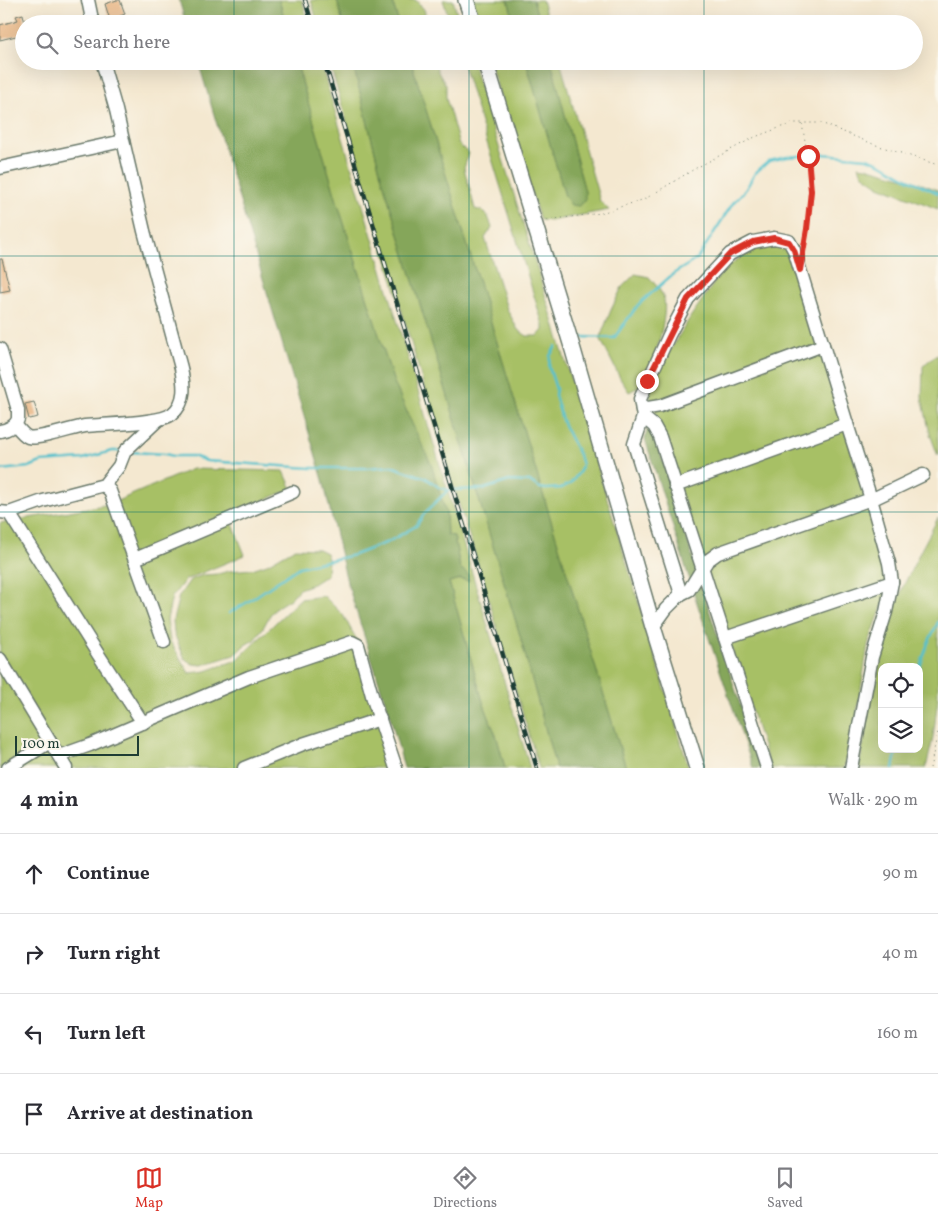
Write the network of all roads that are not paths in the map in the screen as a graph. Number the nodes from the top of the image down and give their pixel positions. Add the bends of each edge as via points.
1 (88, 0) edge
2 (466, 0) edge
3 (91, 15) edge
4 (471, 15) edge
5 (104, 70) edge
6 (488, 70) edge
7 (123, 141) junction
8 (0, 168) edge
9 (823, 345) junction
10 (0, 349) edge
11 (643, 413) junction
12 (158, 420) junction
13 (15, 424) junction
14 (847, 424) junction
15 (0, 431) edge
16 (922, 475) dead end
17 (104, 485) junction
18 (675, 486) junction
19 (293, 492) dead end
20 (871, 499) junction
21 (5, 512) edge
22 (135, 559) junction
23 (702, 569) junction
24 (892, 582) junction
25 (681, 594) junction
26 (653, 627) junction
27 (725, 638) junction
28 (164, 642) dead end
29 (0, 659) edge
30 (4, 676) edge
31 (380, 719) junction
32 (143, 723) junction
33 (50, 742) junction
34 (59, 756) junction
35 (8, 768) edge
36 (66, 768) edge
37 (244, 768) edge
38 (396, 768) edge
39 (697, 768) edge
40 (767, 768) edge
41 (851, 768) edge

1 - 3 street
2 - 4 main road
5 - 7 street
6 - 26 main road
7 - 8 street
7 - 12 street via 184,386 181,403 172,414
9 - 11 street
9 - 11 street via 789,242 774,238 753,242 730,254 688,299 640,399
9 - 14 street
10 - 13 street via 18,410
11 - 18 street via 660,437
11 - 25 street via 634,444
12 - 13 street via 84,426 30,438
12 - 17 street via 125,451 119,466
13 - 15 street
14 - 18 street
14 - 20 street
16 - 20 street
17 - 21 street
17 - 22 street via 110,491
18 - 23 street
19 - 22 street
20 - 23 street via 718,553 707,560
20 - 24 street via 890,563
21 - 32 street
22 - 28 street
23 - 25 street via 689,590
23 - 27 street
24 - 27 street
24 - 41 street via 872,658
25 - 26 street
26 - 39 main road
27 - 40 street
29 - 30 street
30 - 33 street
31 - 32 street via 358,645 352,642 249,677
31 - 37 street via 303,744
31 - 38 street
32 - 34 street
33 - 34 street
33 - 35 street
34 - 36 street

